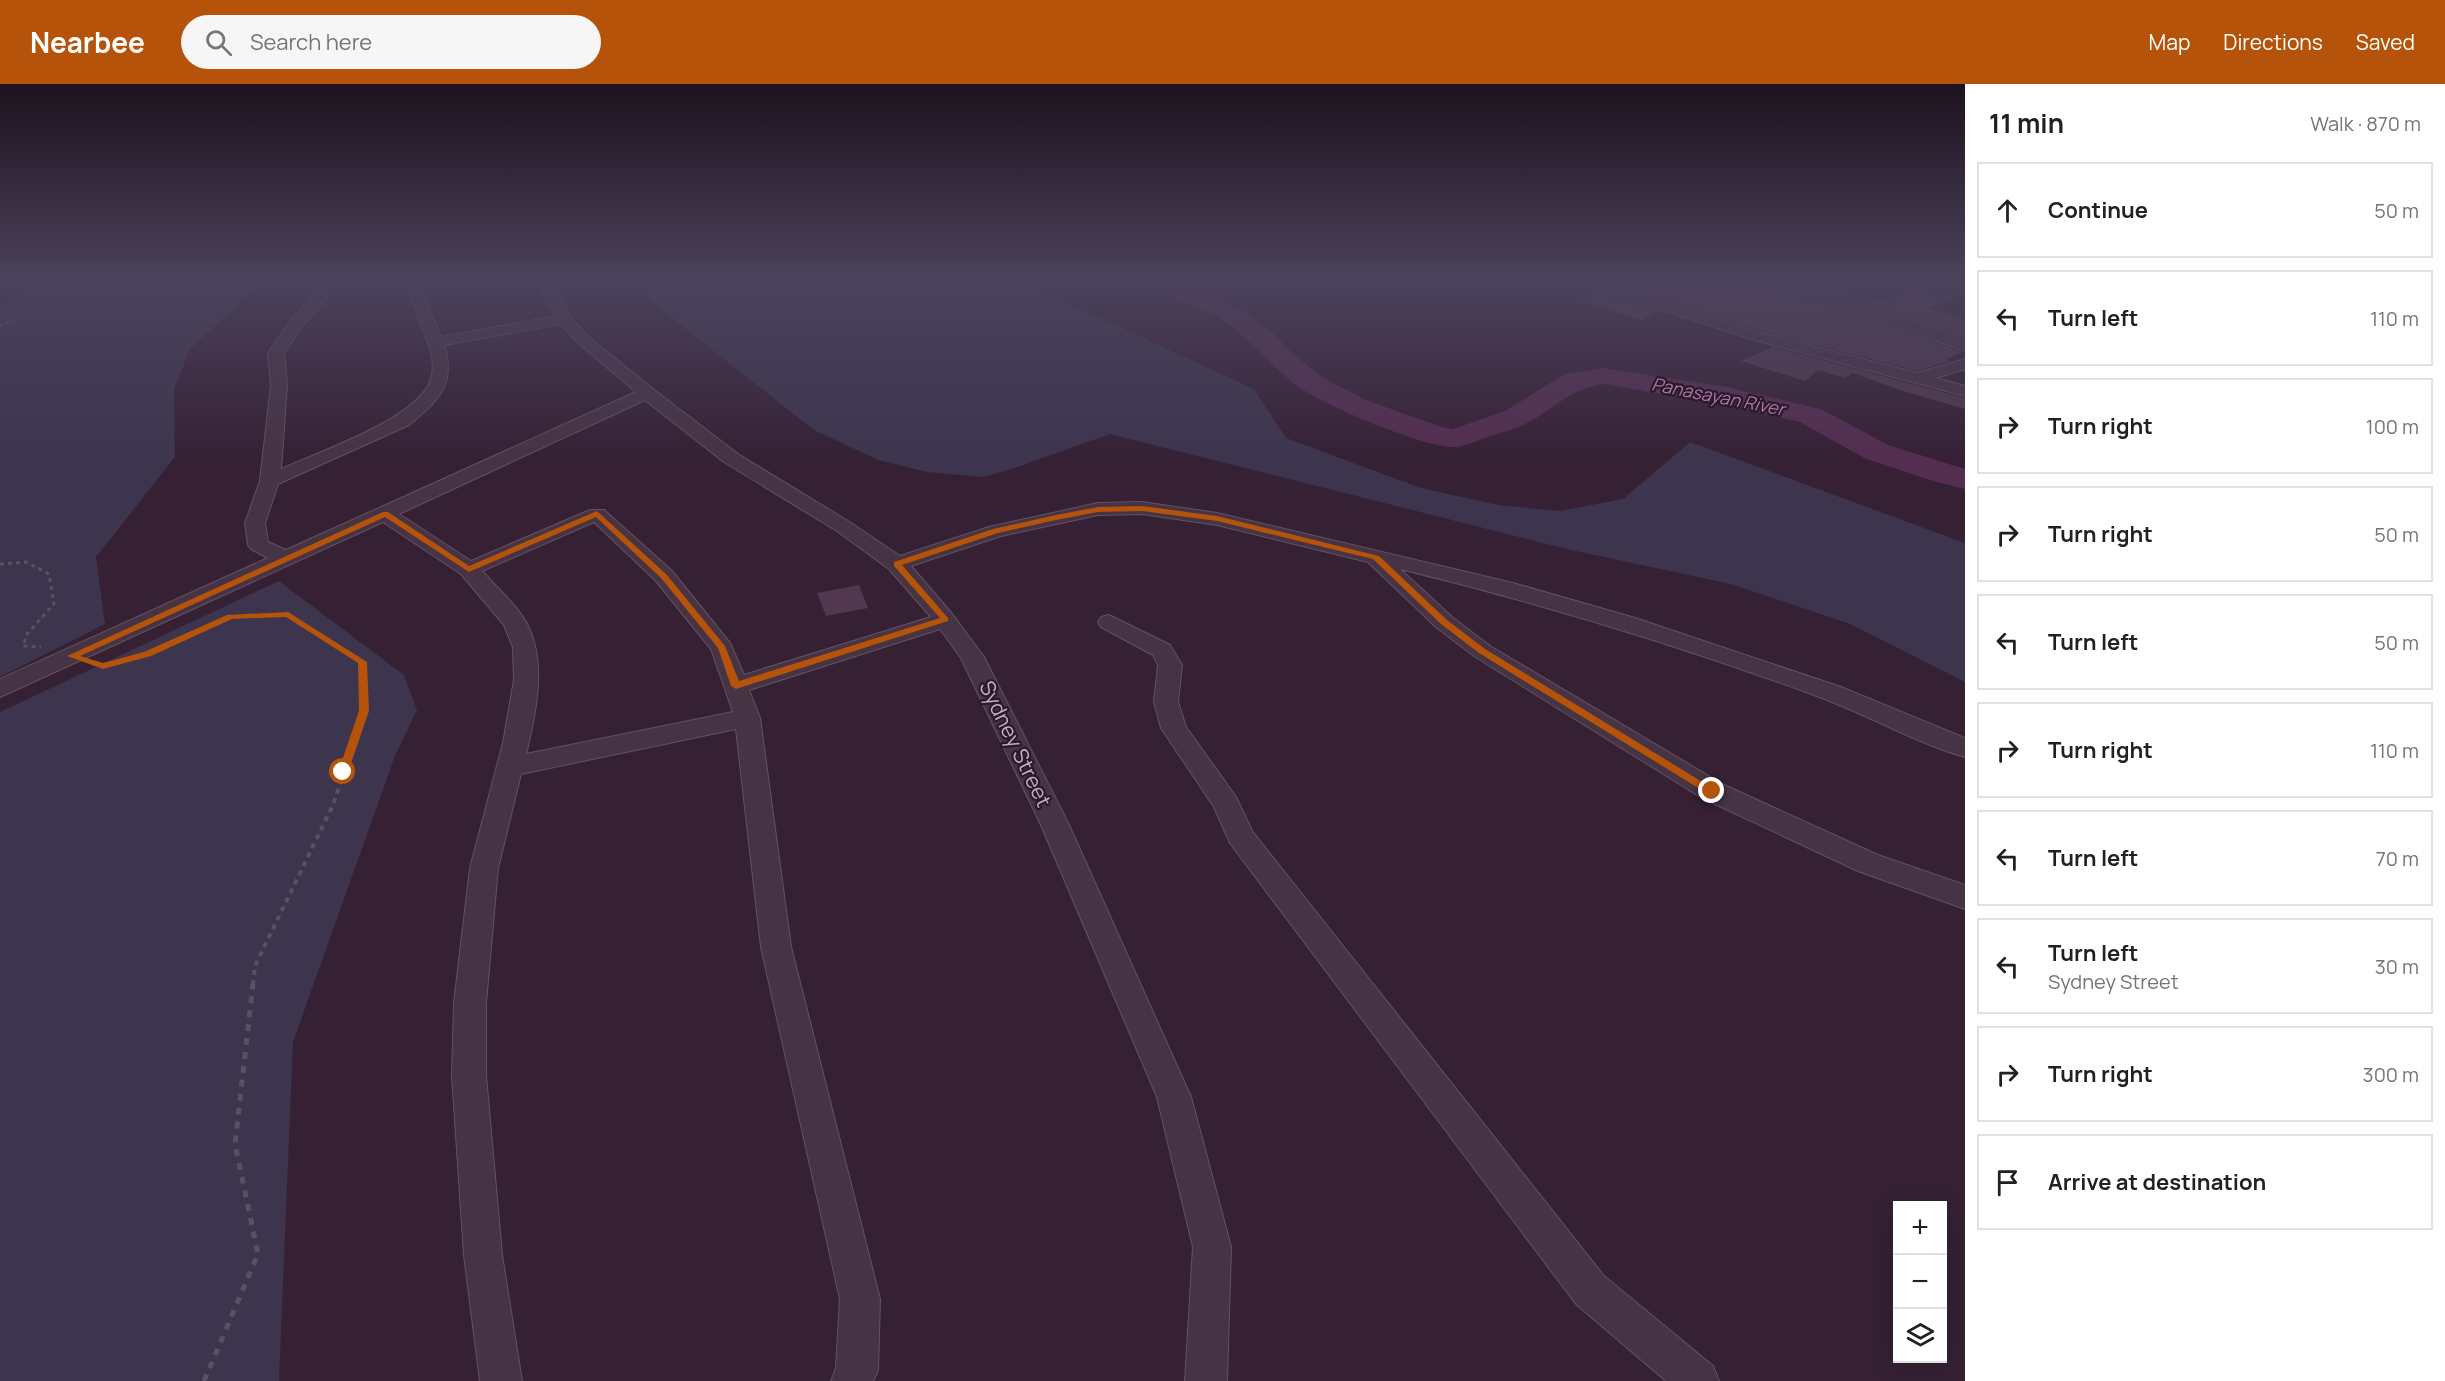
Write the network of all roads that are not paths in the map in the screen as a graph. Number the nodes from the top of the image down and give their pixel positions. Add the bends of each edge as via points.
1 (284, 341) edge
2 (445, 341) edge
3 (585, 341) edge
4 (1774, 341) edge
5 (437, 342) joint
6 (1965, 364) edge
7 (1919, 378) junction
8 (1965, 391) edge
9 (647, 393) junction
10 (270, 481) junction
11 (385, 514) junction
12 (1376, 558) junction
13 (287, 559) junction
14 (897, 564) junction
15 (469, 570) junction
16 (945, 620) junction
17 (1109, 622) dead end
18 (736, 686) junction
19 (0, 689) edge
20 (747, 718) junction
21 (1965, 747) edge
22 (509, 767) junction
23 (1965, 897) edge
24 (501, 1381) edge
25 (852, 1381) edge
26 (1206, 1381) edge
27 (1698, 1381) edge

1 - 10 street via 276,353 279,385
2 - 5 street
3 - 9 street, Sydney Street
4 - 7 street
5 - 10 street via 442,373 436,389 420,408 403,421
6 - 7 street
7 - 8 street
9 - 11 street
9 - 14 street, Sydney Street via 731,458
10 - 13 street via 255,523 258,545
11 - 13 street
11 - 15 street
12 - 14 street via 1217,519 1142,508 1098,509 1056,517 996,531
12 - 21 street via 1505,588 1627,623 1832,693
12 - 23 street via 1444,622 1482,651 1712,791 1868,862
13 - 19 street
14 - 16 street, Sydney Street
15 - 18 street via 597,514 664,576 722,648
15 - 22 street via 515,623 525,647 526,680
16 - 18 street
16 - 26 street, Sydney Street via 972,657 1055,825 1174,1097 1212,1247
17 - 27 street via 1162,650 1170,665 1166,702 1174,728 1226,804 1240,836 1454,1116 1590,1290
18 - 20 street
20 - 22 street
20 - 25 street via 776,947 860,1299 857,1370
22 - 24 street via 484,868 470,1003 469,1076 483,1255

